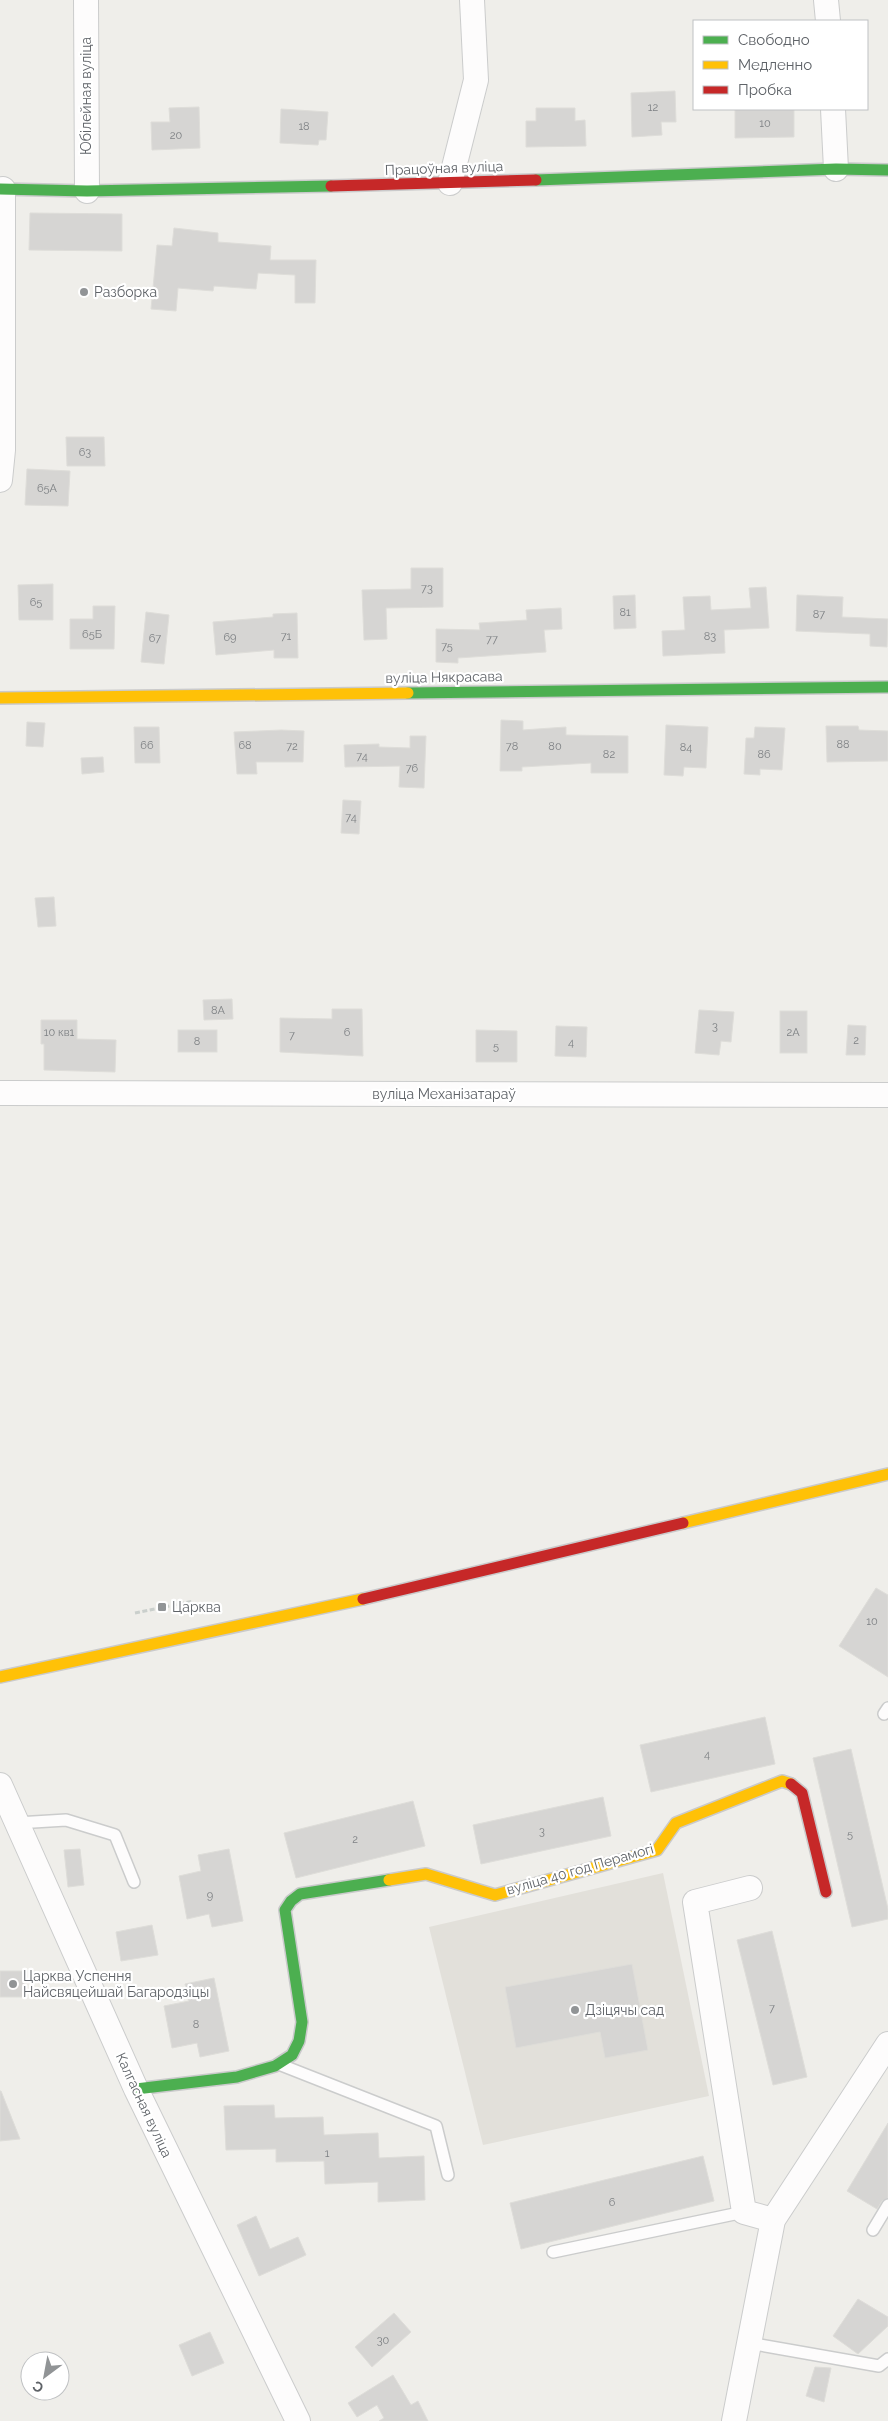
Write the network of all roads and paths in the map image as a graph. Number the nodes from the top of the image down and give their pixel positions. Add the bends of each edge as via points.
1 (86, 0) edge
2 (472, 0) edge
3 (826, 0) edge
4 (828, 20) edge
5 (832, 110) edge
6 (836, 169) junction
7 (888, 170) edge
8 (450, 183) junction
9 (2, 189) edge
10 (87, 191) junction
11 (0, 480) edge
12 (888, 687) edge
13 (0, 698) edge
14 (0, 1093) edge
15 (888, 1095) edge
16 (888, 1474) edge
17 (193, 1601) dead end
18 (135, 1613) dead end
19 (0, 1677) edge
20 (0, 1784) edge
21 (9, 1823) edge
22 (134, 1882) dead end
23 (750, 1888) dead end
24 (826, 1892) dead end
25 (885, 2054) edge
26 (277, 2063) junction
27 (136, 2089) junction
28 (448, 2175) dead end
29 (888, 2205) edge
30 (744, 2212) junction
31 (773, 2220) junction
32 (873, 2230) dead end
33 (552, 2252) dead end
34 (749, 2343) junction
35 (888, 2359) edge
36 (298, 2421) edge
37 (734, 2421) edge

1 - 10 street, Юбілейная вуліца
2 - 8 street via 476,80
3 - 4 street
5 - 6 street
6 - 7 street, Працоўная вуліца
6 - 8 street, Працоўная вуліца
8 - 10 street, Працоўная вуліца
9 - 10 street, Працоўная вуліца
9 - 11 street via 3,450
12 - 13 street, вуліца Някрасава
14 - 15 street, вуліца Механізатараў
16 - 19 street via 388,1594
17 - 18 path
20 - 21 street, Калгасная вуліца
21 - 22 lane via 66,1820 114,1835
21 - 27 street, Калгасная вуліца
23 - 30 street via 695,1902
24 - 26 street, вуліца 40 год Перамогі via 802,1793 782,1781 676,1823 657,1850 495,1895 426,1874 300,1894 285,1910 302,2022 300,2038 290,2057
25 - 31 street
26 - 27 street, вуліца 40 год Перамогі via 251,2075
26 - 28 lane via 436,2126
27 - 36 street, Калгасная вуліца
29 - 32 lane
30 - 31 street
30 - 33 lane
31 - 34 street
34 - 35 lane via 879,2366
34 - 37 street

